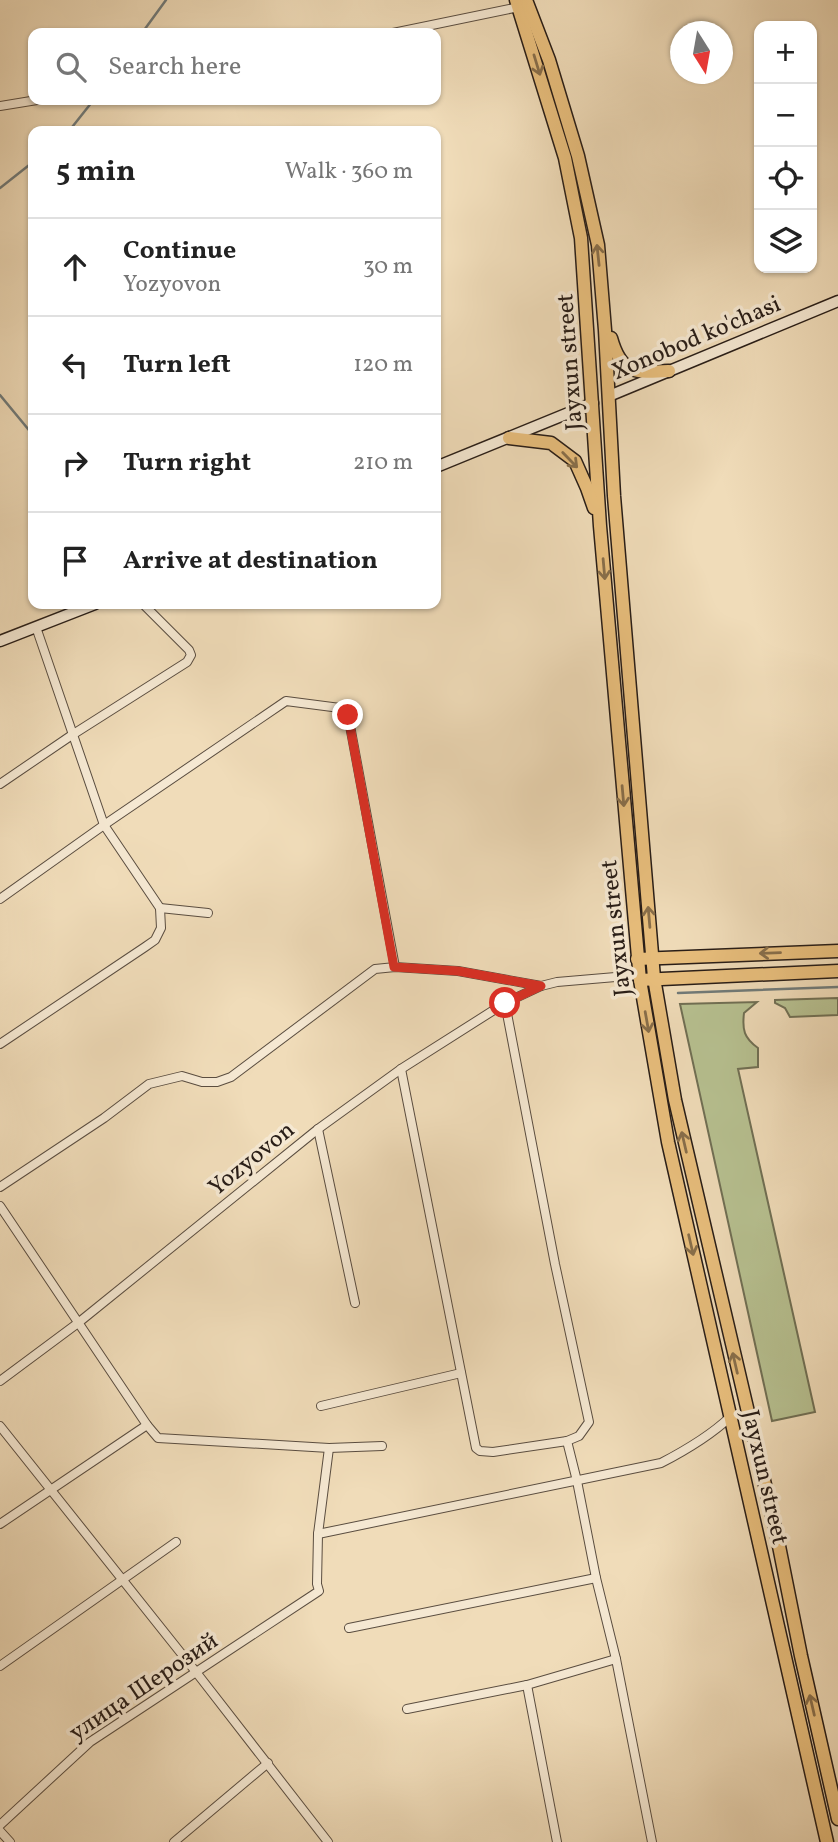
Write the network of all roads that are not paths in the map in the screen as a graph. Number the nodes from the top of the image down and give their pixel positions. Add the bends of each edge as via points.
1 (520, 2) edge
2 (413, 28) edge
3 (28, 101) edge
4 (0, 106) edge
5 (603, 298) junction
6 (838, 301) edge
7 (669, 371) junction
8 (609, 396) junction
9 (593, 403) junction
10 (509, 438) junction
11 (441, 465) edge
12 (600, 526) junction
13 (82, 609) edge
14 (148, 609) edge
15 (36, 627) junction
16 (0, 641) edge
17 (72, 735) junction
18 (0, 783) edge
19 (104, 825) junction
20 (0, 899) edge
21 (160, 908) junction
22 (208, 913) dead end
23 (838, 951) edge
24 (653, 958) junction
25 (638, 959) junction
26 (394, 967) junction
27 (838, 971) edge
28 (640, 977) junction
29 (654, 978) junction
30 (541, 986) junction
31 (505, 1003) junction
32 (0, 1044) edge
33 (401, 1069) junction
34 (318, 1129) junction
35 (0, 1187) edge
36 (0, 1206) edge
37 (355, 1303) dead end
38 (78, 1323) junction
39 (461, 1373) junction
40 (0, 1381) edge
41 (321, 1406) dead end
42 (730, 1417) junction
43 (147, 1425) junction
44 (0, 1426) edge
45 (567, 1441) junction
46 (382, 1446) dead end
47 (329, 1448) junction
48 (577, 1481) junction
49 (49, 1490) junction
50 (0, 1524) edge
51 (318, 1534) junction
52 (176, 1542) dead end
53 (596, 1577) junction
54 (121, 1579) junction
55 (349, 1628) dead end
56 (616, 1659) junction
57 (0, 1666) edge
58 (196, 1672) junction
59 (527, 1685) junction
60 (407, 1709) dead end
61 (268, 1763) junction
62 (820, 1812) junction
63 (837, 1814) edge
64 (0, 1825) edge
65 (0, 1831) edge
66 (10, 1842) edge
67 (174, 1842) edge
68 (328, 1842) edge
69 (557, 1842) edge
70 (652, 1842) edge
71 (827, 1842) edge

1 - 2 street
5 -> 1 main road, Jayxun street via 598,245 578,156 549,60
1 -> 9 main road, Jayxun street via 565,158 581,238
3 - 4 street
5 - 7 main road via 617,357 627,368
5 - 8 main road, Jayxun street
6 - 7 main road, Xonobod ko'chasi
7 - 8 main road, Xonobod ko'chasi
24 -> 8 main road, Jayxun street
9 - 10 main road
9 - 12 main road, Jayxun street
10 - 11 main road
10 -> 12 main road via 551,443 575,461
12 -> 25 main road, Jayxun street
13 - 15 main road
14 - 17 street via 189,650 187,662
15 - 16 main road
15 - 17 street
17 - 18 street
17 - 19 street
19 - 20 street
19 - 21 street
19 - 26 street via 286,701 340,708 348,715
21 - 22 street
21 - 32 street via 161,928 155,940
23 -> 24 main road
24 - 25 main road
24 - 29 main road, Jayxun street
25 - 28 main road, Jayxun street
26 - 30 street via 458,971
26 - 35 street via 366,975 231,1077 202,1082 182,1076 149,1084
27 - 29 main road
28 - 29 main road
28 - 30 street
28 -> 42 main road, Jayxun street via 668,1142
63 -> 29 main road, Jayxun street via 675,1100
30 - 31 street, Yozyovon
31 - 33 street, Yozyovon
31 - 45 street via 589,1422 579,1436
33 - 34 street, Yozyovon
33 - 39 street
34 - 37 street
34 - 38 street, Yozyovon
36 - 38 street
38 - 40 street, Yozyovon
38 - 43 street
39 - 41 street
39 - 45 street via 480,1451
42 - 48 street via 661,1463
42 - 62 main road, Jayxun street
43 - 47 street via 165,1440
43 - 49 street
44 - 49 street
45 - 48 street
46 - 47 street
47 - 51 street
48 - 51 street
48 - 53 street
49 - 50 street
49 - 54 street
51 - 58 street, улица Шерозий via 319,1591
52 - 54 street
53 - 55 street
53 - 56 street
54 - 57 street
54 - 58 street
56 - 59 street
56 - 70 street
58 - 61 street
58 - 64 street, улица Шерозий via 90,1742
59 - 60 street
59 - 69 street
61 - 67 street
61 - 68 street
62 - 63 main road
62 - 71 main road, Jayxun street
65 - 66 street

